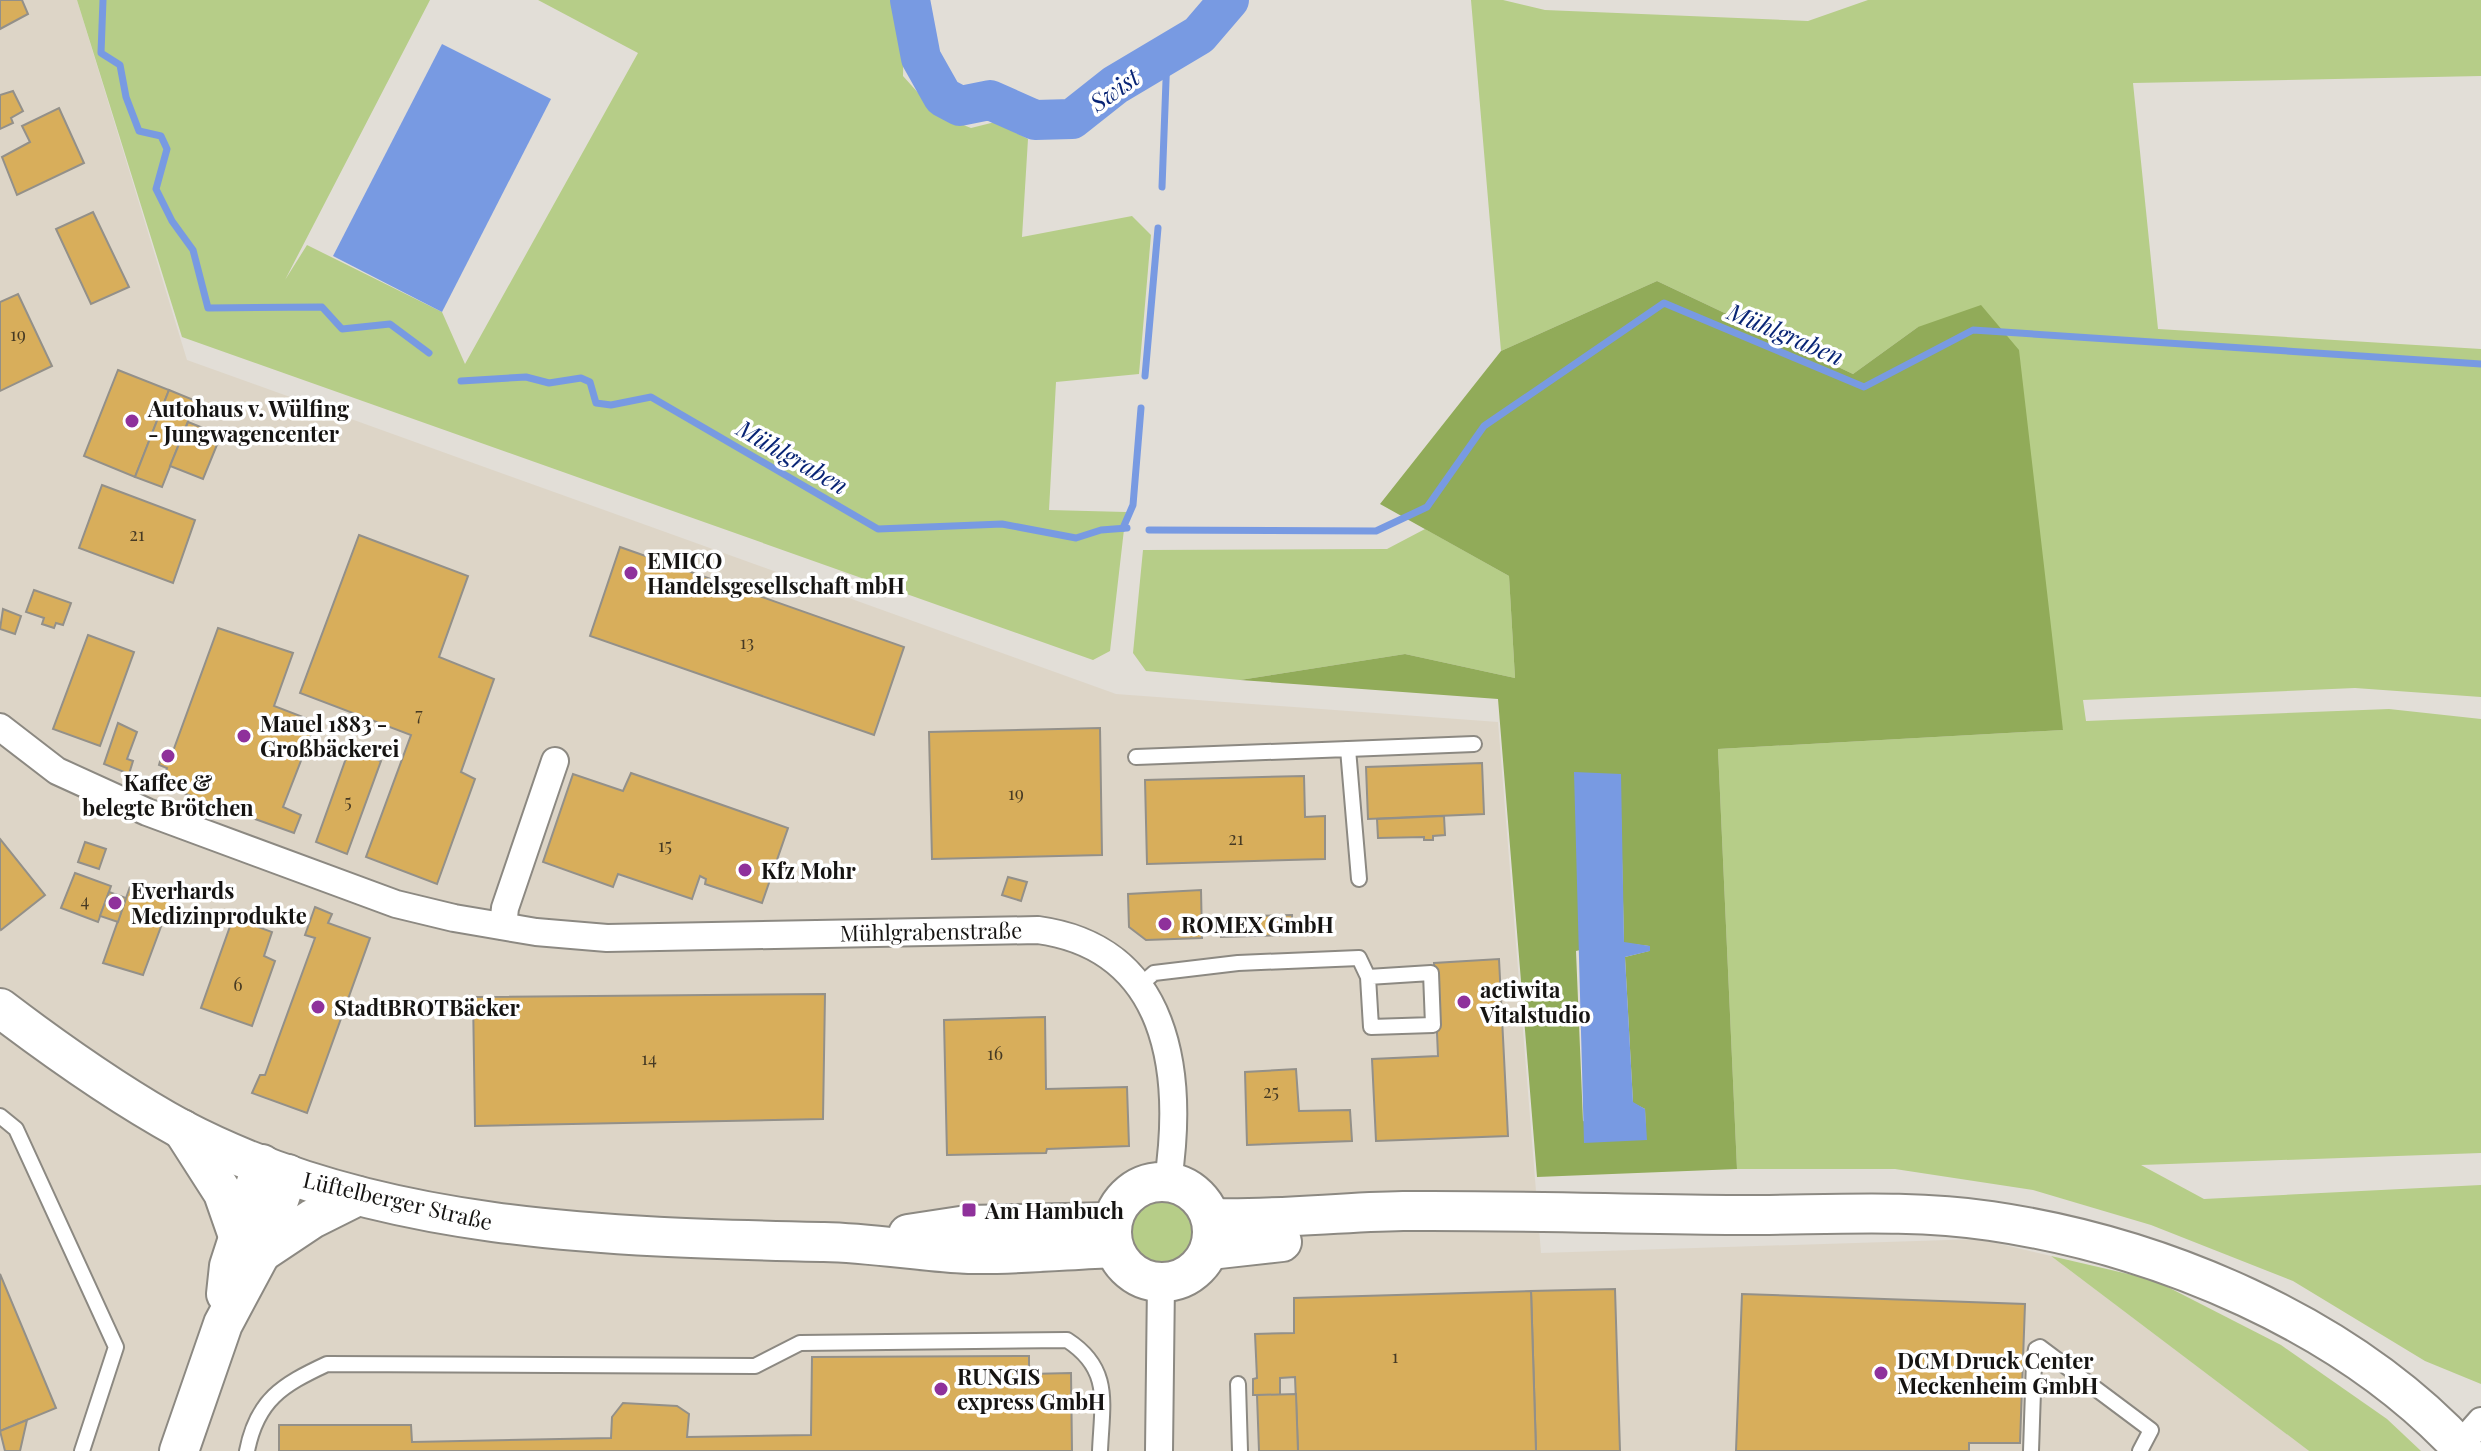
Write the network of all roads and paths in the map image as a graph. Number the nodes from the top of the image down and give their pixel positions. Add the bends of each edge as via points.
1 (0, 727) edge
2 (1474, 744) dead end
3 (1348, 749) junction
4 (1136, 757) dead end
5 (555, 761) dead end
6 (1359, 879) dead end
7 (503, 926) junction
8 (1368, 977) junction
9 (1139, 986) junction
10 (0, 1008) edge
11 (0, 1116) edge
12 (182, 1129) junction
13 (275, 1169) junction
14 (1168, 1181) junction
15 (358, 1196) junction
16 (1210, 1234) junction
17 (1113, 1235) junction
18 (249, 1244) junction
19 (1161, 1282) junction
20 (1238, 1384) dead end
21 (2468, 1439) edge
22 (82, 1451) edge
23 (179, 1451) edge
24 (247, 1451) edge
25 (1100, 1451) edge
26 (1159, 1451) edge
27 (1240, 1451) edge
28 (2031, 1451) edge
29 (2140, 1451) edge

1 - 7 street, Mühlgrabenstraße via 57,771 147,812 396,904
2 - 3 lane
3 - 4 lane
3 - 6 lane
5 - 7 street
7 - 9 street, Mühlgrabenstraße via 607,938 1038,930 1079,939 1116,961
8 - 8 lane via 1431,973 1433,1025 1371,1027
8 - 9 lane via 1359,958 1154,973
9 - 14 street, Mühlgrabenstraße via 1163,1026 1170,1056
10 - 12 main road, Lüftelberger Straße via 76,1066
11 - 22 lane via 16,1129 116,1347
12 - 13 main road, Lüftelberger Straße
12 - 18 main road
13 - 15 main road, Lüftelberger Straße
13 - 18 main road
14 - 16 main road via 1195,1193
14 - 17 main road via 1153,1182 1126,1196
15 - 17 main road, Lüftelberger Straße via 493,1224 666,1238 842,1243 967,1225
15 - 18 main road
16 - 19 main road via 1190,1274
16 - 21 main road via 1238,1244 1729,1215 1868,1212 1974,1219 2102,1242 2194,1274 2332,1345
17 - 19 main road via 1132,1273
18 - 23 main road
19 - 26 street
20 - 27 lane
24 - 25 lane via 252,1424 272,1395 327,1364 755,1366 800,1343 1067,1340 1087,1353 1103,1388
28 - 29 lane via 2034,1361 2040,1347 2151,1430

